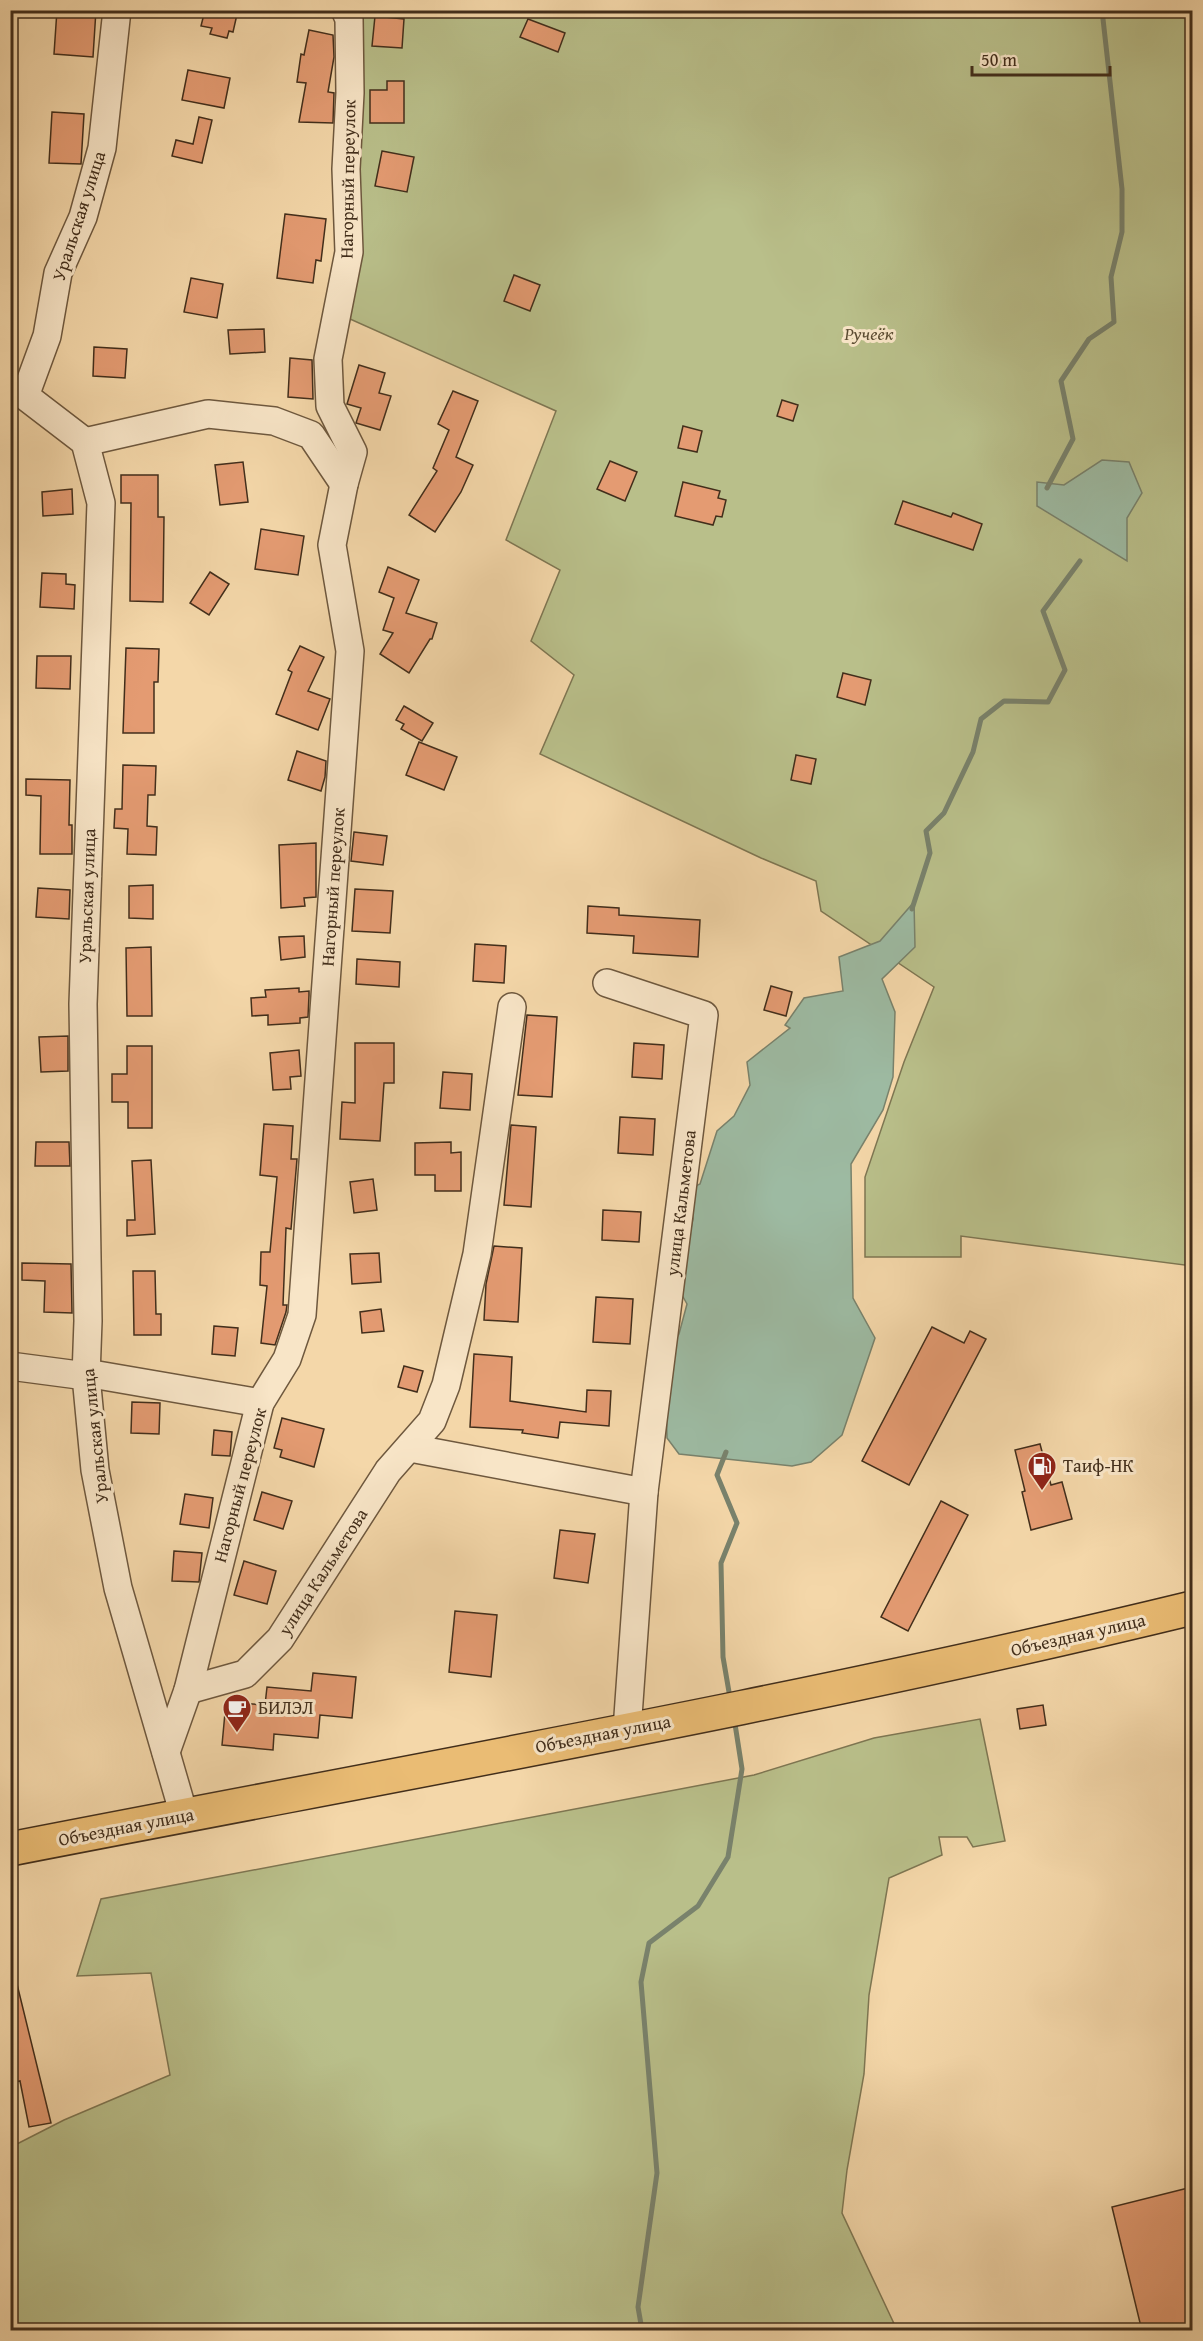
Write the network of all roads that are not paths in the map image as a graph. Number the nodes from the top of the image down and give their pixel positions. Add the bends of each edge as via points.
1 (117, 10) edge
2 (345, 10) edge
3 (18, 394) edge
4 (85, 442) junction
5 (344, 484) junction
6 (607, 983) dead end
7 (512, 1007) dead end
8 (10, 1366) edge
9 (86, 1375) junction
10 (260, 1403) junction
11 (410, 1448) junction
12 (644, 1492) junction
13 (1192, 1608) edge
14 (188, 1690) junction
15 (627, 1730) junction
16 (166, 1752) junction
17 (184, 1815) junction
18 (10, 1849) edge

1 - 3 street, Уральская улица via 102,148 83,217 58,273 47,336
2 - 5 street, Нагорный переулок via 349,19 350,61 346,169 349,252 327,359 330,406 353,452
3 - 4 street, Уральская улица
4 - 5 street via 208,414 274,421 311,435
4 - 9 street, Уральская улица via 101,503 83,1004
5 - 10 street, Нагорный переулок via 332,545 350,651 302,1315 286,1359
6 - 12 street, улица Кальметова via 705,1015
7 - 11 street, улица Кальметова via 477,1254 446,1385 432,1421
8 - 9 street
9 - 10 street
9 - 16 street, Уральская улица via 95,1470 118,1588
10 - 14 street, Нагорный переулок
11 - 12 street
11 - 14 street, улица Кальметова via 387,1471 280,1639 245,1674
12 - 15 street, улица Кальметова
13 - 15 main road, Объездная улица
14 - 16 street, Нагорный переулок
15 - 17 main road, Объездная улица
16 - 17 street, Уральская улица
17 - 18 main road, Объездная улица

